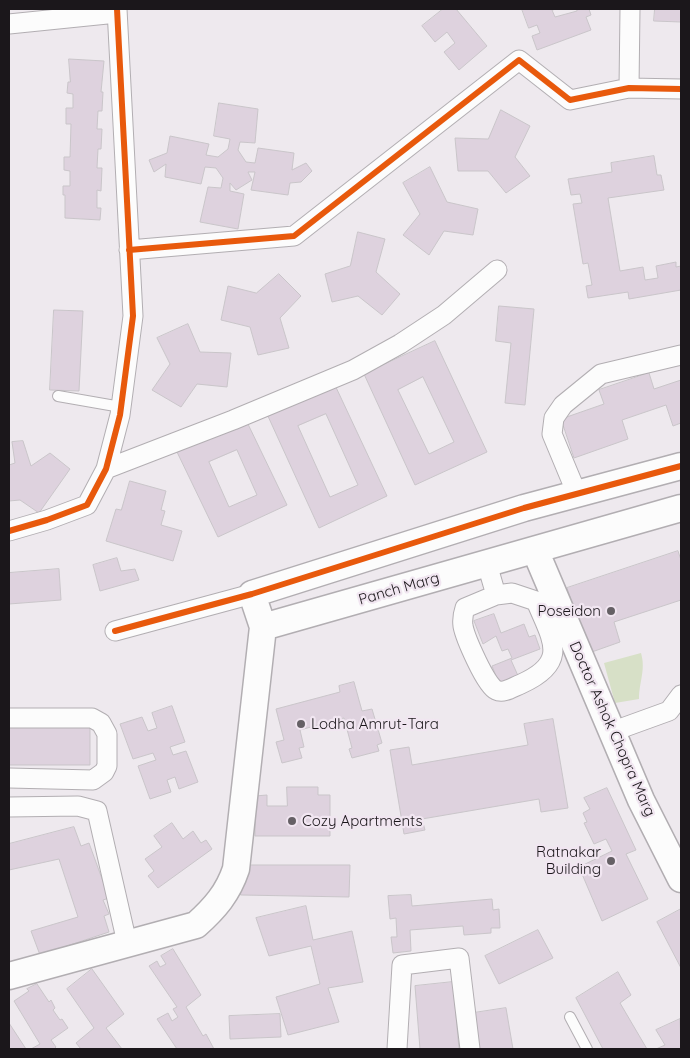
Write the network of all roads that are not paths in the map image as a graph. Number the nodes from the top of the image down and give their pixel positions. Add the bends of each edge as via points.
1 (630, 9) edge
2 (117, 11) edge
3 (9, 24) edge
4 (629, 88) junction
5 (681, 89) edge
6 (129, 250) junction
7 (497, 270) dead end
8 (681, 355) edge
9 (58, 396) dead end
10 (121, 407) junction
11 (681, 466) edge
12 (106, 469) junction
13 (577, 494) junction
14 (681, 508) edge
15 (9, 531) edge
16 (535, 550) junction
17 (487, 564) junction
18 (252, 594) junction
19 (496, 595) junction
20 (263, 627) junction
21 (115, 630) dead end
22 (681, 695) edge
23 (9, 718) edge
24 (611, 732) junction
25 (9, 778) edge
26 (9, 807) edge
27 (681, 880) edge
28 (127, 943) junction
29 (10, 971) edge
30 (570, 1017) dead end
31 (397, 1049) edge
32 (470, 1049) edge
33 (587, 1049) edge

1 - 4 street
2 - 3 street
2 - 6 street
4 - 5 street
4 - 6 street via 570,100 519,60 294,236
6 - 10 street via 133,316
7 - 12 street via 444,315 353,370
8 - 13 street via 601,374 563,405 554,418 552,434
9 - 10 lane
10 - 12 street
11 - 13 street
12 - 15 street via 87,505
13 - 18 street
14 - 16 street, Panch Marg
16 - 17 street, Panch Marg
16 - 24 street, Doctor Ashok Chopra Marg
17 - 19 street
17 - 20 street, Panch Marg
18 - 20 street
18 - 21 street
19 - 19 street via 512,593 536,601 554,644 548,667 538,677 505,691 496,690 488,683 463,628 462,616 466,608
20 - 28 street via 236,869 230,887 215,908 196,925
22 - 24 street via 669,711
23 - 25 street via 92,718 101,723 107,734 107,766 93,780
24 - 27 street, Doctor Ashok Chopra Marg
26 - 28 street via 78,806 97,811
28 - 29 street
30 - 33 lane
31 - 32 street via 402,966 459,958

